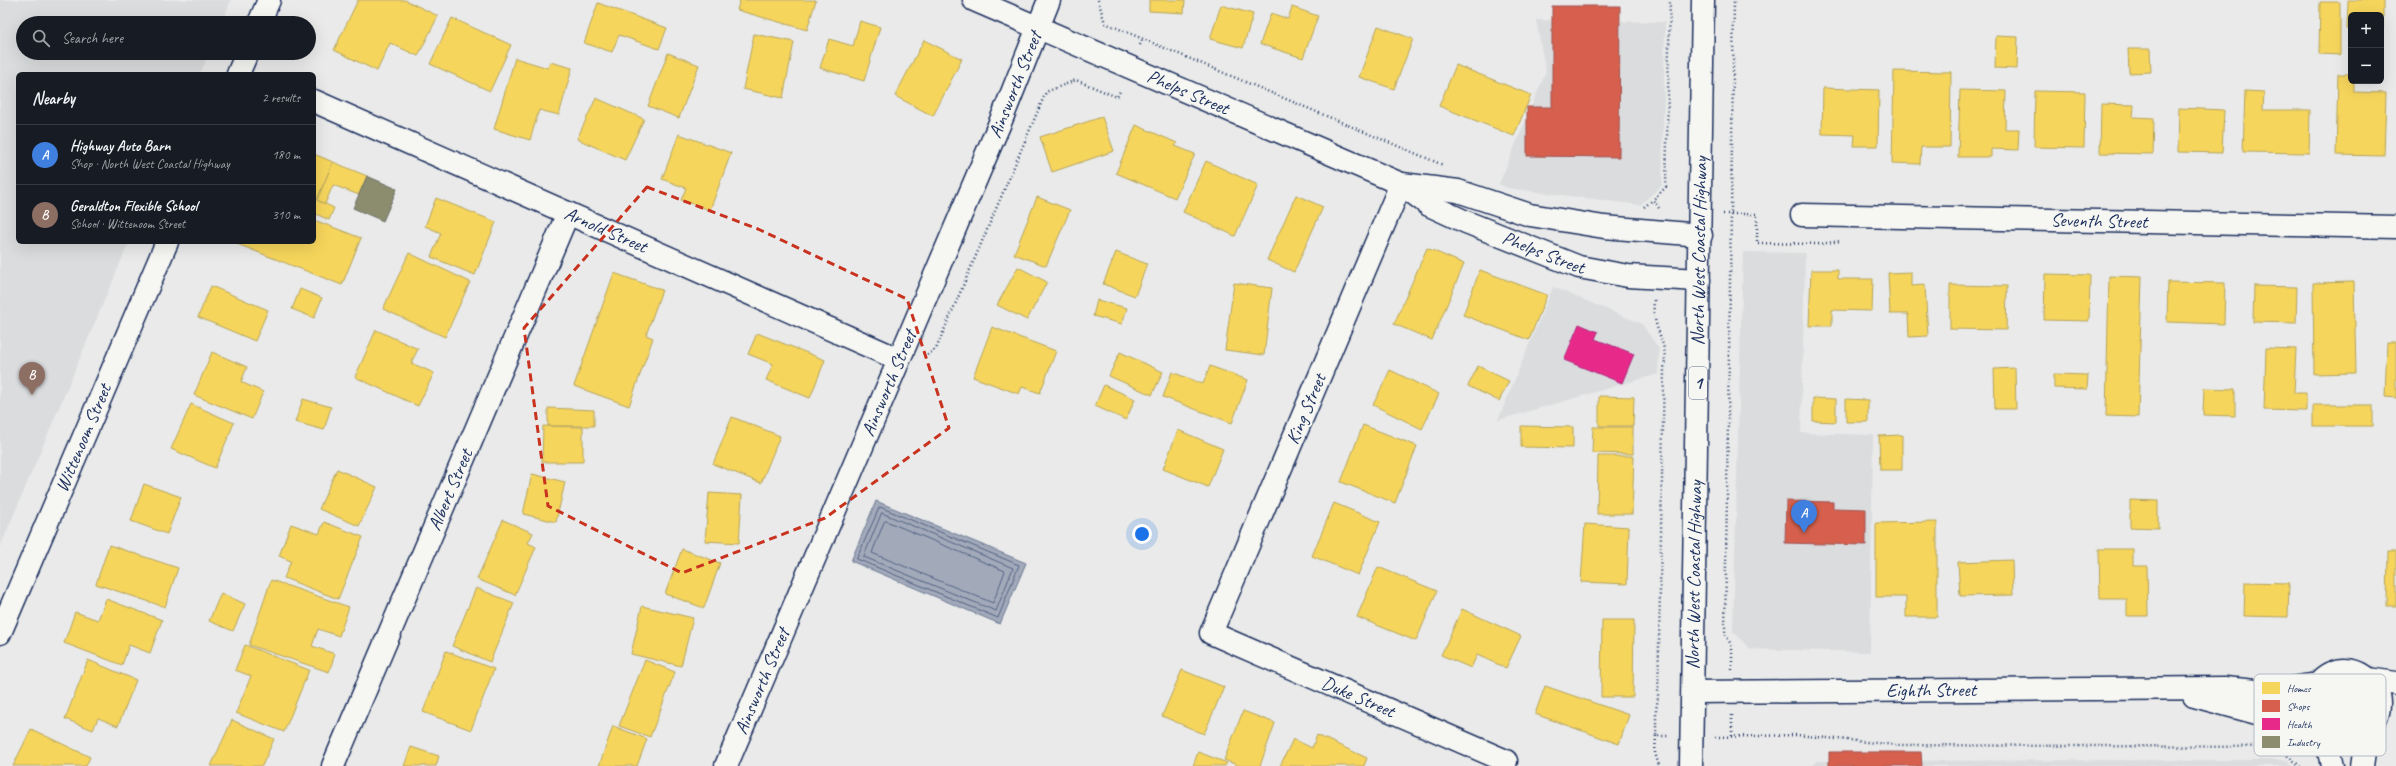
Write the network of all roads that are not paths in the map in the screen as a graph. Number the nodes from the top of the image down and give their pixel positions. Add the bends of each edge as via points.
1 (269, 0) edge
2 (974, 0) edge
3 (1049, 0) edge
4 (1704, 0) edge
5 (262, 16) edge
6 (1039, 27) junction
7 (316, 102) edge
8 (1401, 184) junction
9 (568, 213) junction
10 (1802, 215) dead end
11 (2396, 227) edge
12 (1701, 235) junction
13 (166, 244) edge
14 (1699, 280) junction
15 (898, 359) junction
16 (0, 633) edge
17 (1212, 634) joint
18 (2329, 674) edge
19 (2361, 674) edge
20 (2386, 682) edge
21 (2396, 683) edge
22 (2170, 689) junction
23 (2254, 691) edge
24 (1693, 692) junction
25 (2254, 712) edge
26 (2396, 718) edge
27 (2386, 721) edge
28 (2329, 756) edge
29 (2364, 756) edge
30 (1504, 763) edge
31 (333, 766) edge
32 (726, 766) edge
33 (1691, 766) edge
34 (2332, 766) edge
35 (2362, 766) edge

1 - 5 main road
2 - 6 main road, Phelps Street
3 - 6 main road, Ainsworth Street
4 - 12 main road, North West Coastal Highway / 1
6 - 8 main road, Phelps Street
6 - 15 main road, Ainsworth Street
7 - 9 main road, Arnold Street
8 - 12 main road, Phelps Street via 1458,191 1530,215 1604,228
8 - 14 main road, Phelps Street via 1429,205 1579,267 1628,276
8 - 17 main road, King Street
9 - 15 main road, Arnold Street
9 - 31 main road, Albert Street
10 - 11 main road, Seventh Street
12 - 14 main road, North West Coastal Highway / 1
13 - 16 main road, Wittenoom Street
14 - 24 main road, North West Coastal Highway / 1
15 - 32 main road, Ainsworth Street
17 - 30 main road, Duke Street
18 - 19 main road via 2336,671
20 - 21 main road
22 - 23 main road, Eighth Street via 2225,688
22 - 24 main road, Eighth Street
22 - 25 main road, Eighth Street
24 - 33 main road, North West Coastal Highway / 1
26 - 27 main road
28 - 34 main road
29 - 35 main road

